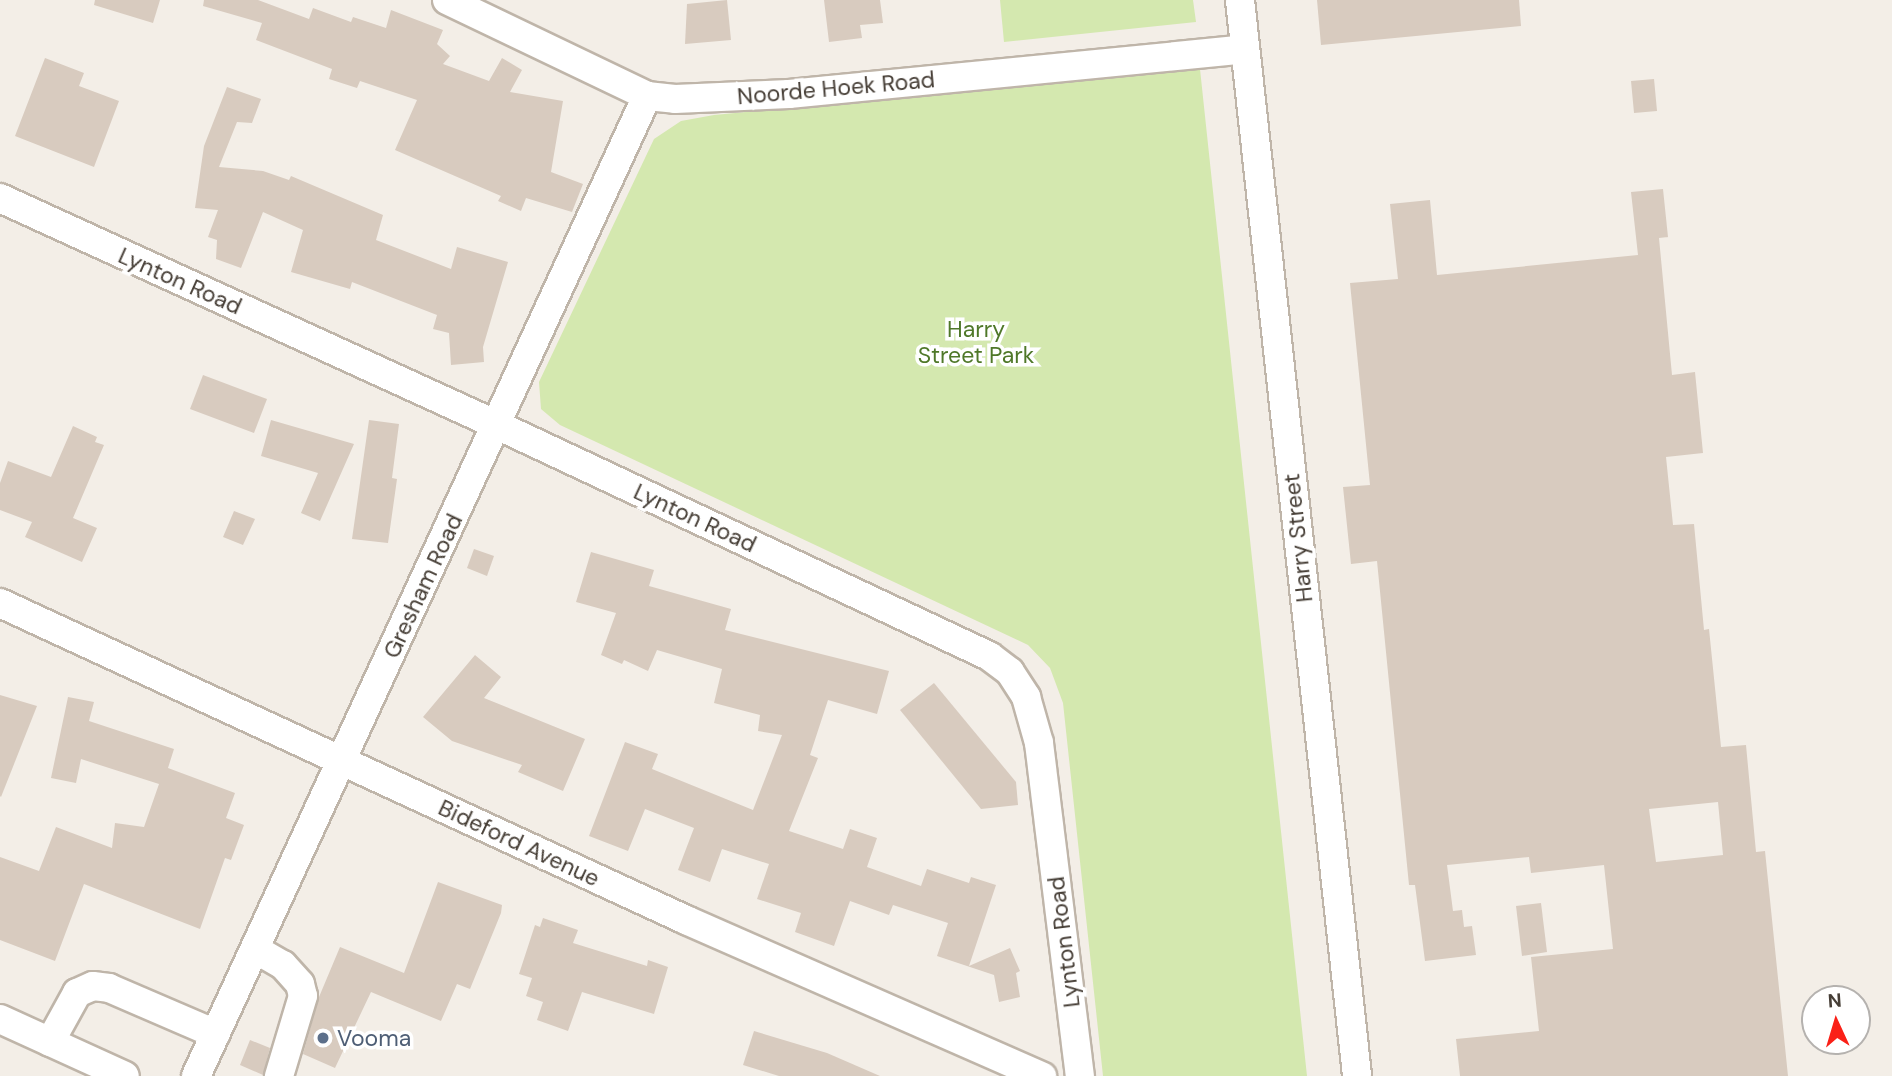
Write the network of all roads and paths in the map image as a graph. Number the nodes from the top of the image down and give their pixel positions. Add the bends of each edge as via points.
1 (447, 0) edge
2 (1240, 0) edge
3 (1245, 49) junction
4 (647, 96) junction
5 (0, 198) edge
6 (497, 425) junction
7 (0, 603) edge
8 (342, 762) junction
9 (255, 949) junction
10 (0, 1019) edge
11 (216, 1034) junction
12 (50, 1042) junction
13 (125, 1076) edge
14 (196, 1076) edge
15 (279, 1076) edge
16 (1042, 1076) edge
17 (1080, 1076) edge
18 (1357, 1076) edge

1 - 4 street, Noorde Hoek Road
2 - 3 street, Harry Street
3 - 4 street, Noorde Hoek Road via 789,94
3 - 18 street, Harry Street
4 - 6 street, Gresham Road
5 - 6 street, Lynton Road
6 - 8 street, Gresham Road
6 - 17 street, Lynton Road via 989,656 1010,672 1026,697 1039,743
7 - 8 street, Bideford Avenue
8 - 9 street, Gresham Road
8 - 16 street, Bideford Avenue
9 - 11 street, Gresham Road
9 - 15 street via 283,965 300,984 303,996
10 - 12 street
11 - 12 street via 109,988 93,986 77,993
11 - 14 street, Gresham Road
12 - 13 street

